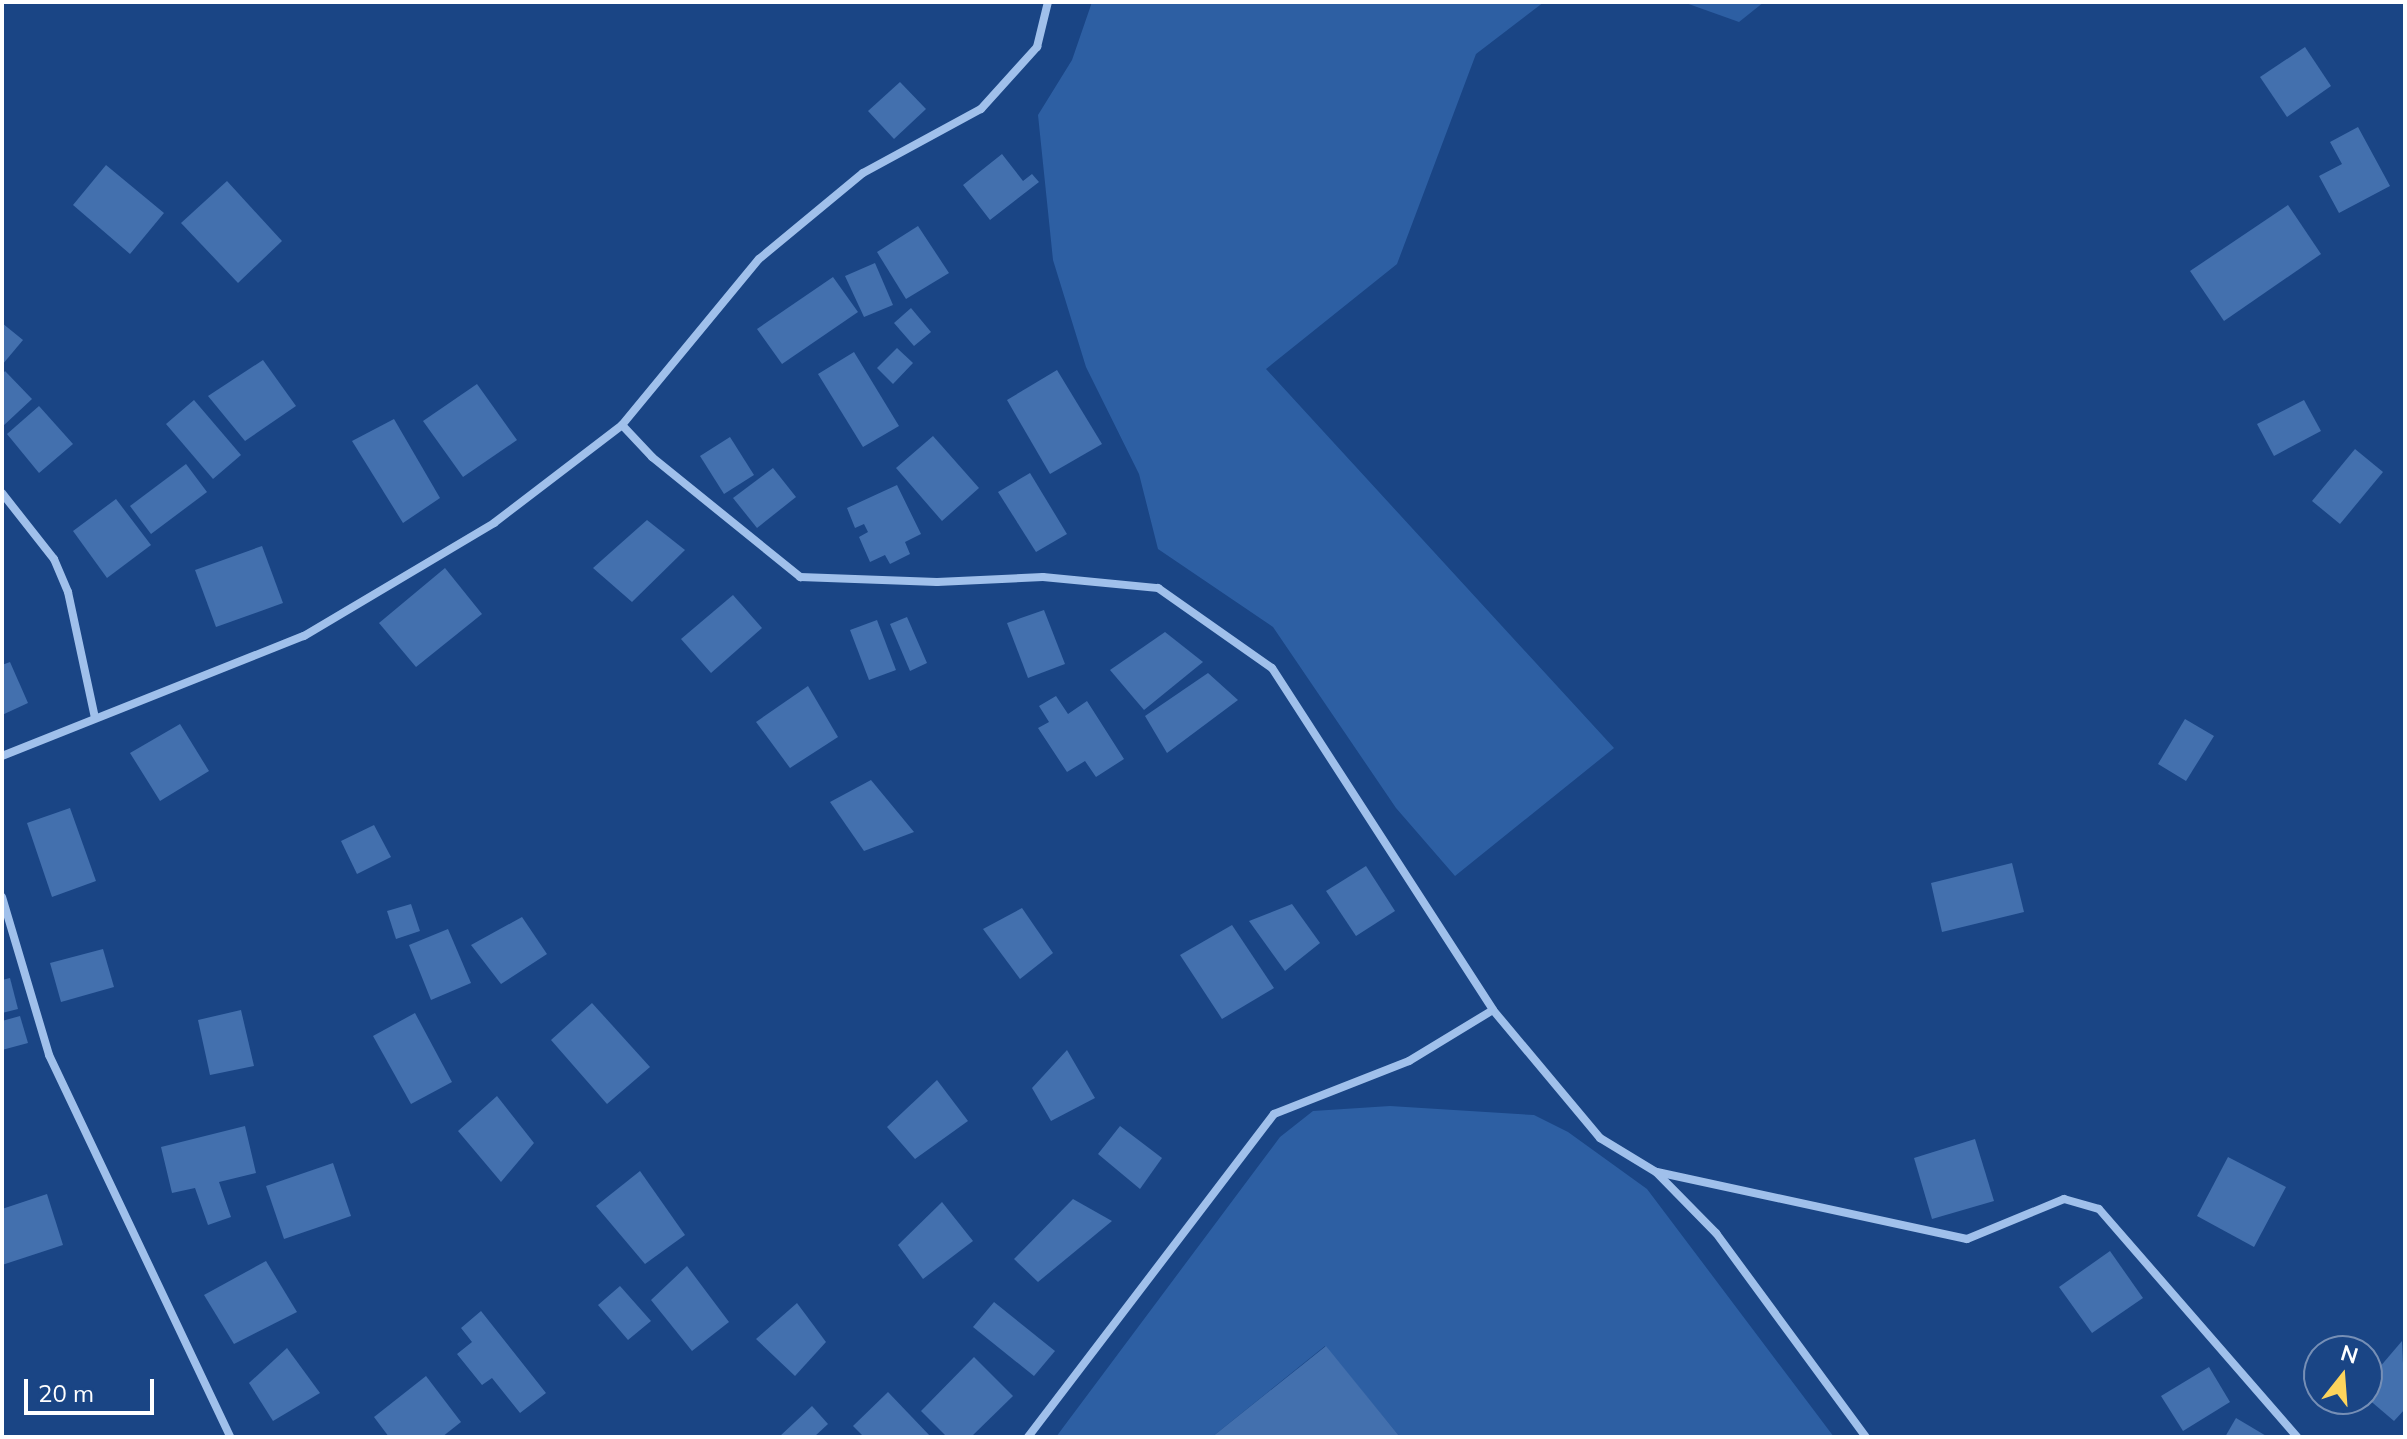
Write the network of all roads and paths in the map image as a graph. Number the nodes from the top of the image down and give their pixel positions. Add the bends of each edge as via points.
1 (1048, 2) edge
2 (622, 425) junction
3 (2, 493) edge
4 (95, 718) junction
5 (2, 756) edge
6 (2, 897) edge
7 (1493, 1010) junction
8 (1656, 1172) junction
9 (230, 1437) edge
10 (1028, 1437) edge
11 (1866, 1437) edge
12 (2297, 1437) edge

1 - 2 street via 1037,47 981,109 863,173 759,259
2 - 4 street via 494,523 304,636
2 - 7 street via 652,457 800,577 937,582 1043,577 1158,588 1272,668
3 - 4 street via 54,559 68,592
4 - 5 street
6 - 9 street via 49,1055
7 - 8 street via 1600,1138
7 - 10 street via 1409,1061 1274,1114
8 - 11 street via 1716,1233
8 - 12 street via 1967,1239 2064,1199 2099,1209

